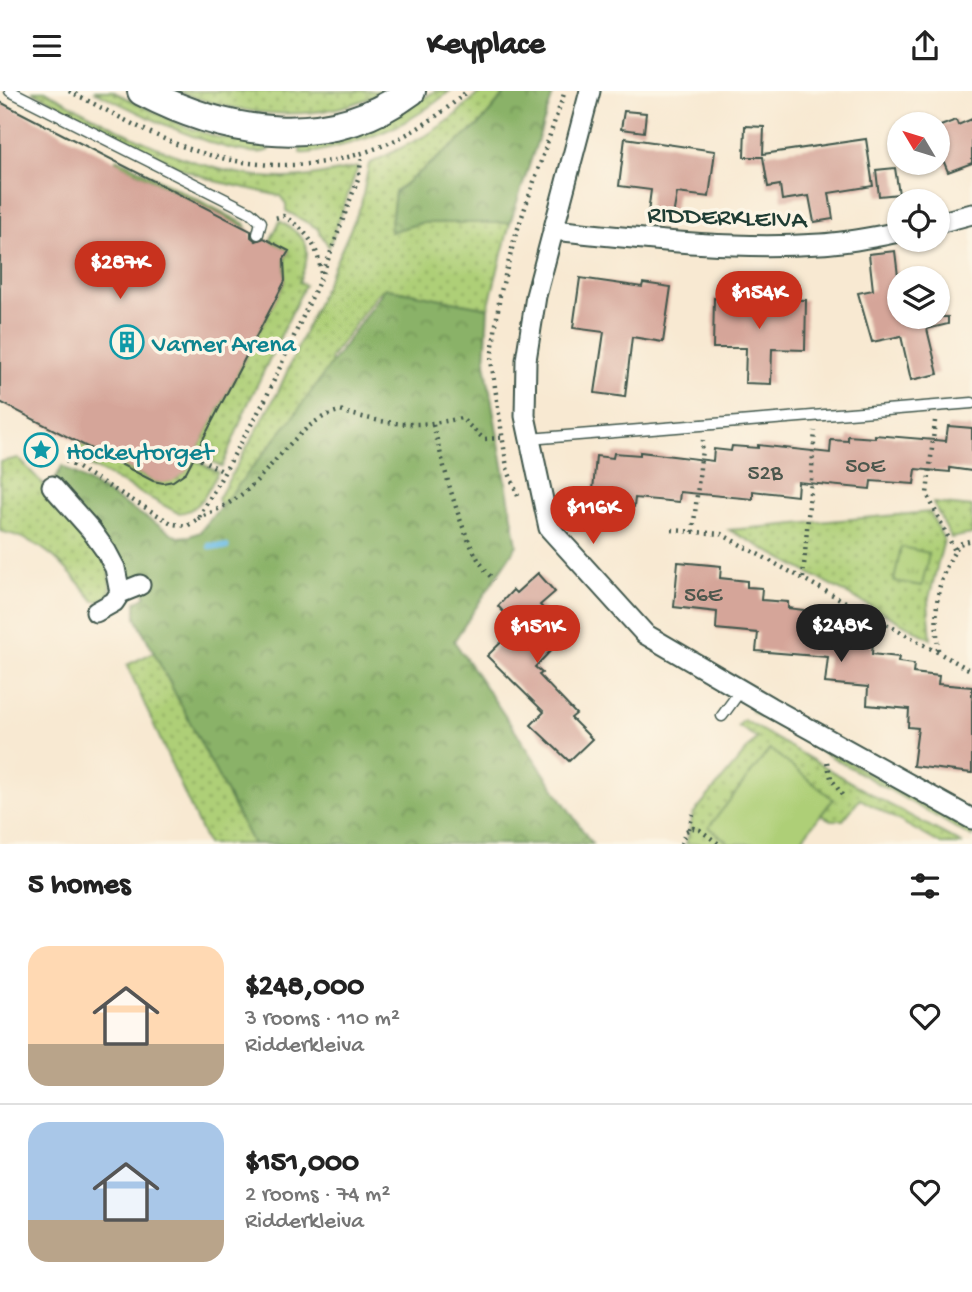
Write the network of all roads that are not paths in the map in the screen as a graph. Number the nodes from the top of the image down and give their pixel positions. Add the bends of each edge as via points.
1 (10, 91) edge
2 (142, 91) edge
3 (411, 91) edge
4 (590, 91) edge
5 (972, 214) edge
6 (950, 220) edge
7 (553, 230) junction
8 (258, 234) dead end
9 (887, 234) edge
10 (972, 404) edge
11 (528, 439) junction
12 (52, 486) dead end
13 (140, 585) dead end
14 (120, 593) junction
15 (96, 612) dead end
16 (741, 690) junction
17 (722, 716) dead end
18 (972, 819) edge

1 - 8 lane via 250,212 261,222
2 - 3 main road via 201,117 272,131 340,124
4 - 7 street
5 - 6 street
7 - 9 street, RIDDERKLEIVA via 749,247 822,244
7 - 11 street via 526,361
10 - 11 lane
11 - 16 street via 549,528 645,634
12 - 14 street via 106,551 116,568
13 - 14 street
14 - 15 street
16 - 17 lane
16 - 18 street

